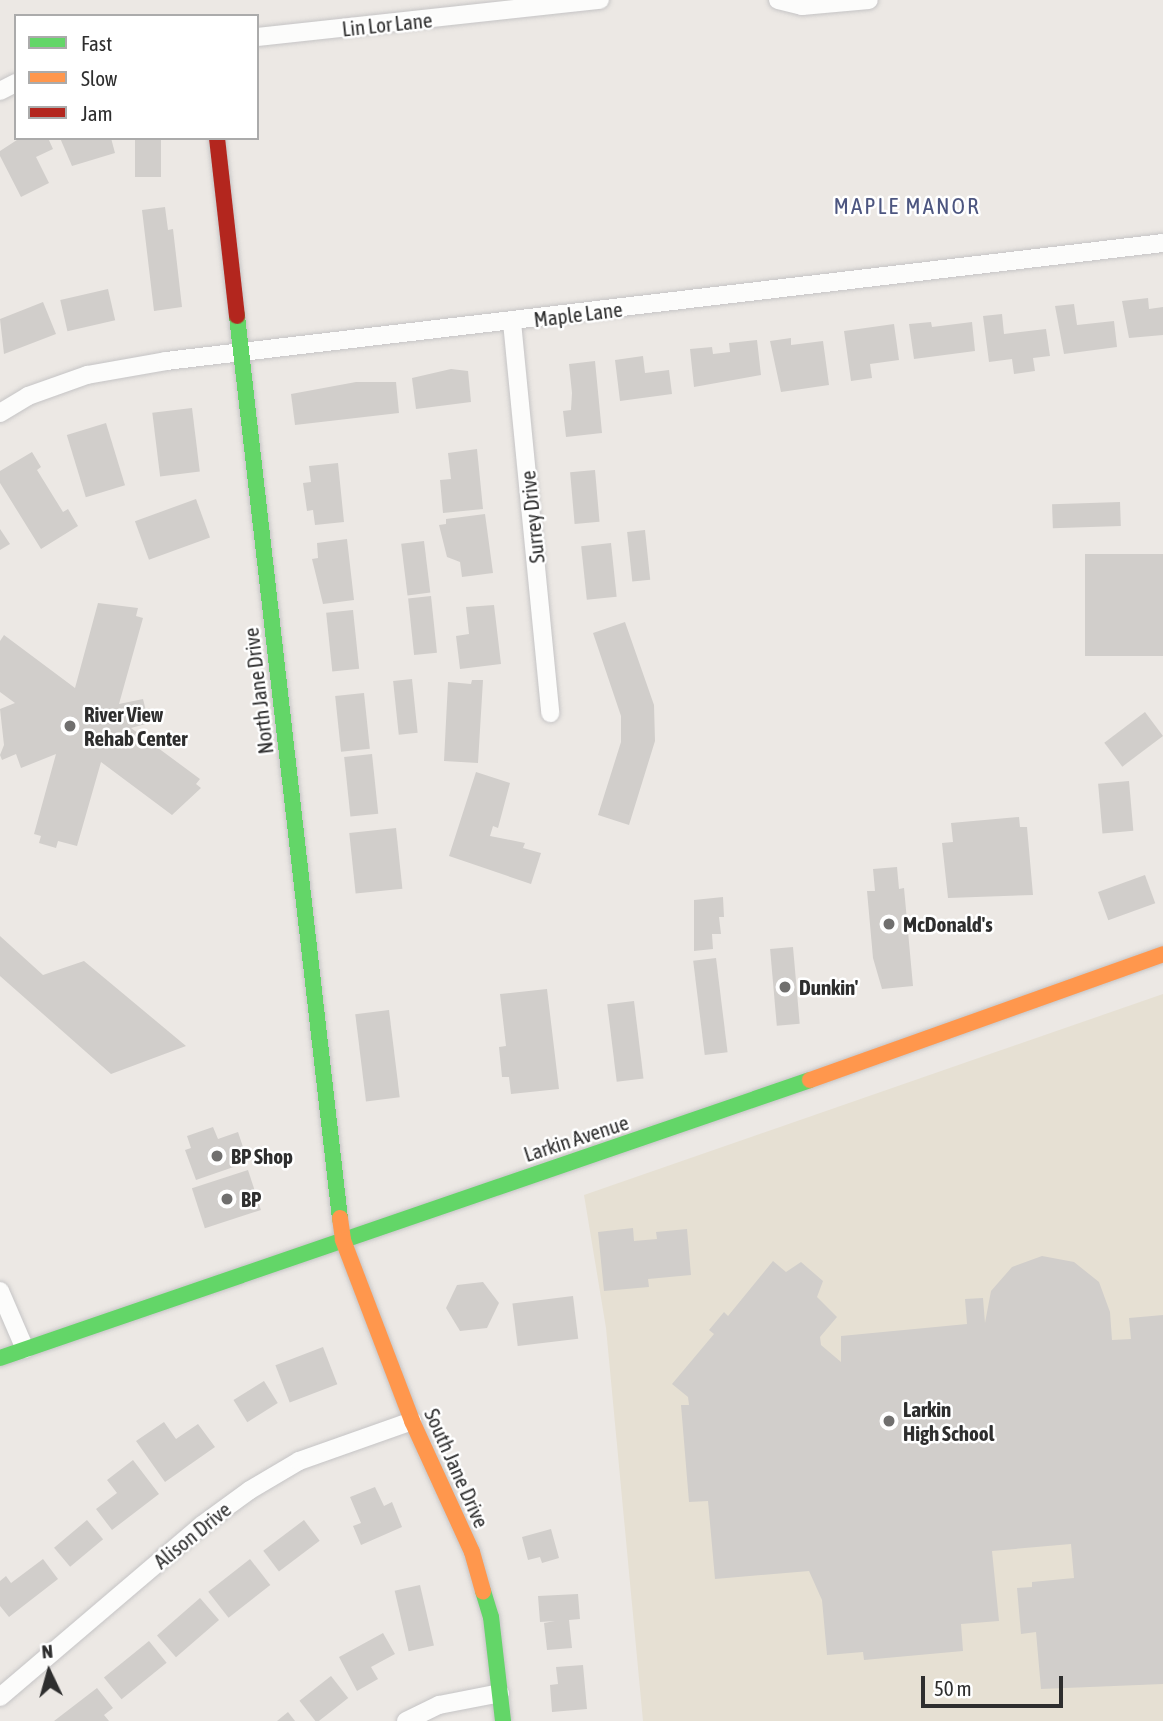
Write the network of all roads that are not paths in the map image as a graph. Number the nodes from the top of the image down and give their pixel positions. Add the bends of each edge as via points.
1 (600, 0) edge
2 (778, 0) edge
3 (869, 0) edge
4 (259, 37) edge
5 (217, 140) edge
6 (1163, 243) edge
7 (512, 321) junction
8 (240, 354) junction
9 (0, 413) edge
10 (550, 713) dead end
11 (1163, 954) edge
12 (343, 1240) junction
13 (0, 1292) edge
14 (25, 1349) junction
15 (0, 1358) edge
16 (412, 1421) junction
17 (500, 1693) junction
18 (0, 1697) edge
19 (406, 1721) edge
20 (503, 1721) edge

1 - 4 street, Lin Lor Lane
2 - 3 street via 802,6
5 - 8 street, North Jane Drive
6 - 7 street, Maple Lane
7 - 8 street, Maple Lane
7 - 10 street, Surrey Drive
8 - 9 street, Maple Lane via 87,375 28,396
8 - 12 street, North Jane Drive
11 - 12 street, Larkin Avenue via 681,1126
12 - 14 street, Larkin Avenue
12 - 16 street, South Jane Drive
13 - 14 street
14 - 15 street, Larkin Avenue
16 - 17 street, South Jane Drive via 457,1514 485,1591
16 - 18 street, Alison Drive via 299,1461 250,1490 202,1525
17 - 19 street via 439,1705
17 - 20 street, South Jane Drive

